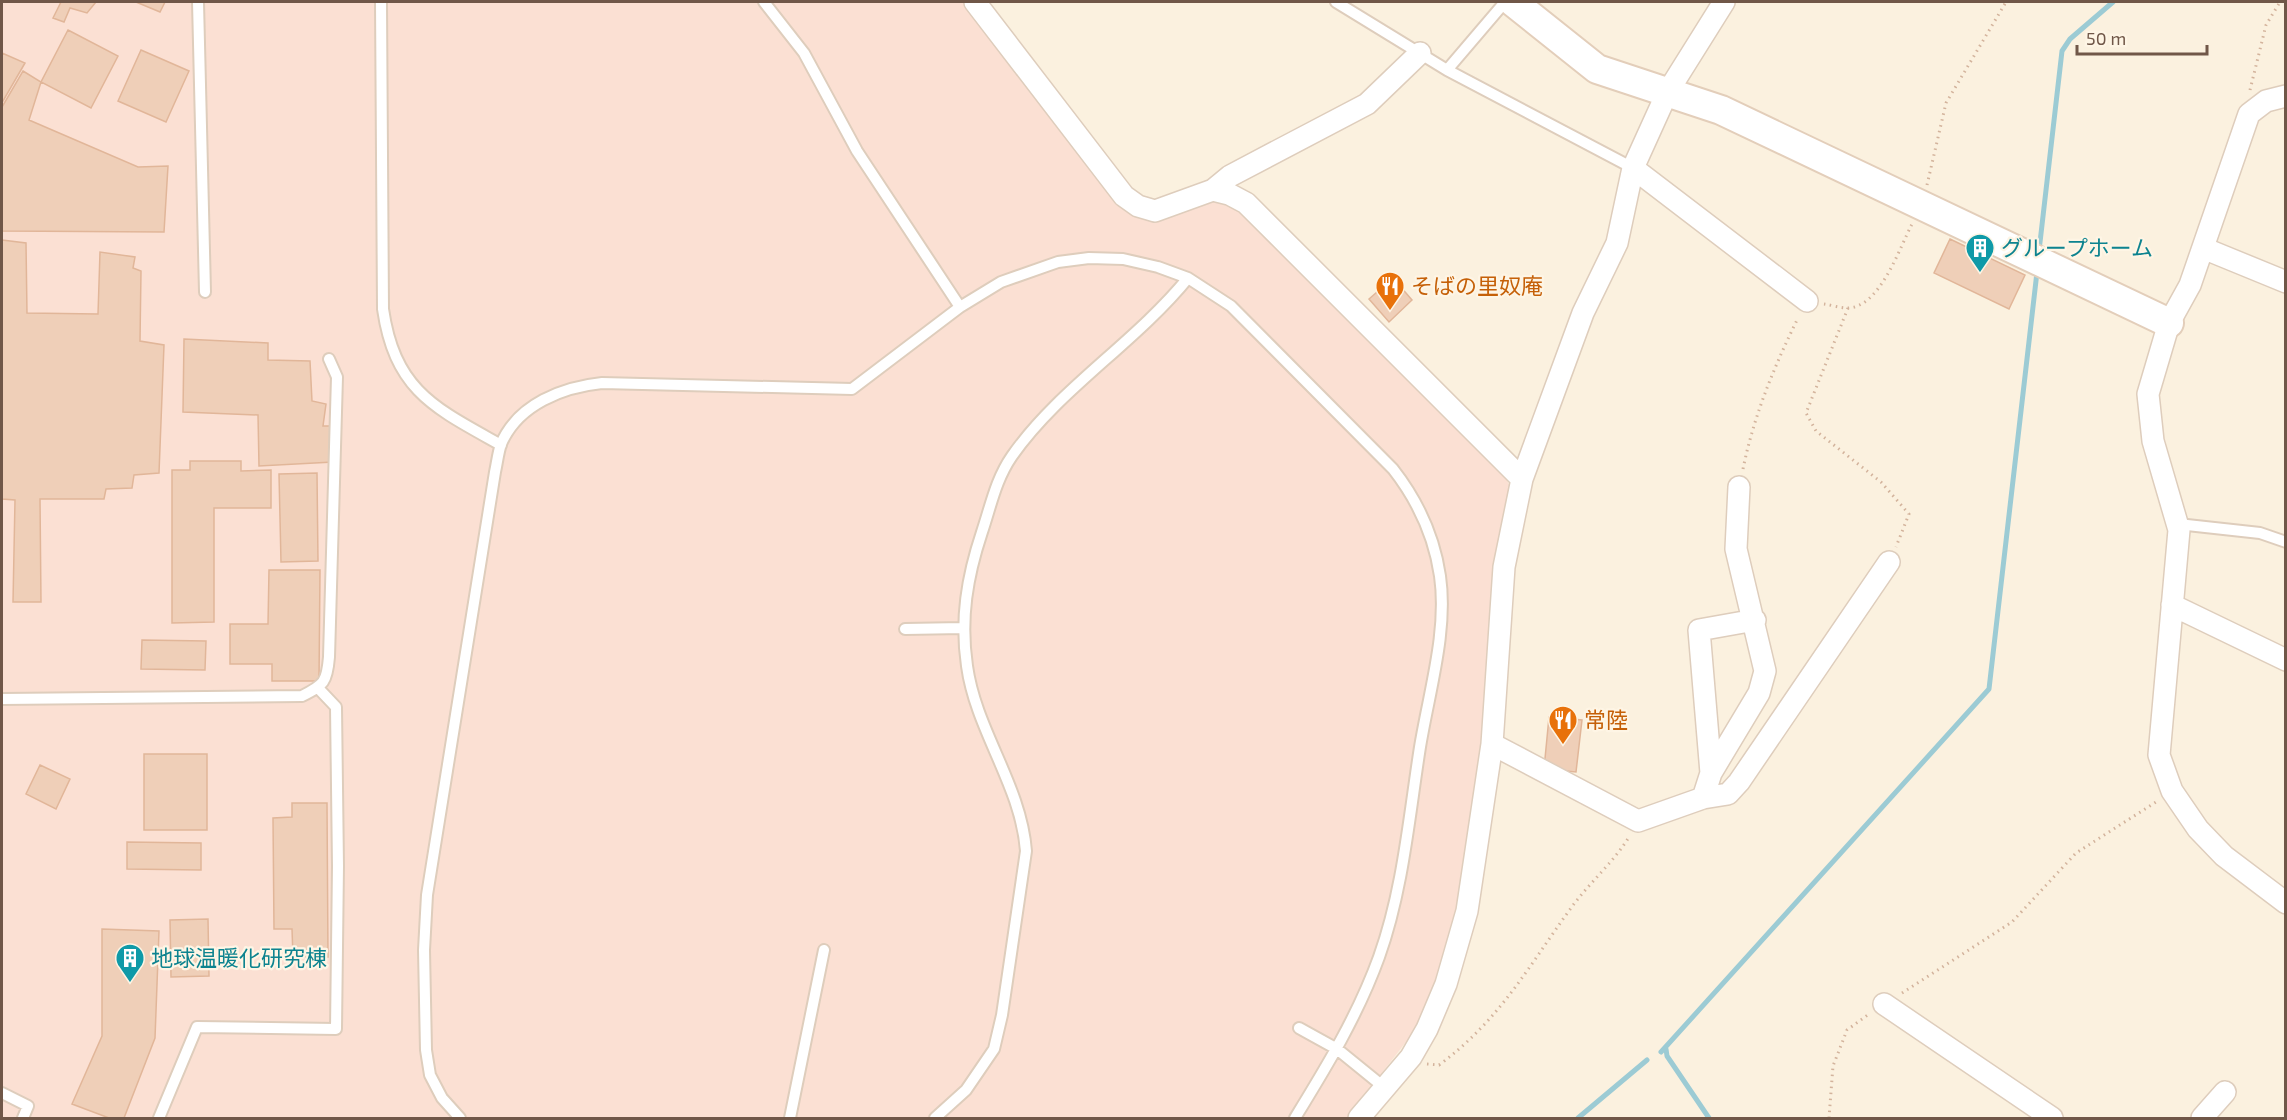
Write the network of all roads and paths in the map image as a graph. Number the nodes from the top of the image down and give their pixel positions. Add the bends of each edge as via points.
1 (198, 2) edge
2 (381, 2) edge
3 (764, 2) edge
4 (975, 2) edge
5 (1336, 2) edge
6 (1505, 2) edge
7 (1514, 2) edge
8 (1724, 2) edge
9 (2006, 2) edge
10 (2280, 2) edge
11 (1420, 53) junction
12 (1447, 69) junction
13 (1668, 93) junction
14 (2286, 96) edge
15 (2249, 114) junction
16 (1633, 168) junction
17 (1213, 190) junction
18 (1922, 206) junction
19 (2203, 248) junction
20 (1188, 279) junction
21 (2286, 282) edge
22 (205, 292) dead end
23 (1807, 301) junction
24 (960, 307) junction
25 (1848, 308) junction
26 (2169, 323) junction
27 (329, 359) dead end
28 (501, 445) junction
29 (1522, 479) junction
30 (1739, 487) joint
31 (2178, 524) junction
32 (2286, 542) edge
33 (1890, 562) joint
34 (2172, 604) junction
35 (1755, 620) junction
36 (963, 628) junction
37 (905, 629) dead end
38 (2286, 660) edge
39 (318, 688) junction
40 (2, 699) edge
41 (1492, 744) junction
42 (1711, 773) junction
43 (2172, 791) junction
44 (1703, 798) junction
45 (1638, 821) junction
46 (2286, 903) edge
47 (824, 950) dead end
48 (1884, 1004) junction
49 (1299, 1028) dead end
50 (1337, 1049) junction
51 (1411, 1057) junction
52 (1385, 1088) junction
53 (2224, 1092) dead end
54 (2, 1093) edge
55 (23, 1119) edge
56 (159, 1119) edge
57 (460, 1119) edge
58 (790, 1119) edge
59 (935, 1119) edge
60 (1295, 1119) edge
61 (1359, 1119) edge
62 (1829, 1119) edge
63 (2052, 1119) edge
64 (2202, 1119) edge

1 - 22 lane
2 - 28 lane via 383,309 387,339 409,383 429,403
3 - 24 lane via 804,53 857,151
4 - 17 street via 1124,196 1155,211
5 - 11 lane
6 - 12 lane
7 - 13 street via 1597,69
8 - 13 street
9 - 18 path via 1946,103
10 - 15 path via 2266,25 2252,76
11 - 12 lane
11 - 17 street via 1367,104 1230,176
12 - 16 lane
13 - 16 street
13 - 18 street via 1721,110
14 - 15 street via 2266,101
15 - 19 street
16 - 23 street
16 - 29 street via 1617,243 1583,313
17 - 29 street via 1246,203
18 - 25 path via 1880,286 1865,303
18 - 26 street
19 - 21 street
19 - 26 street via 2190,285
20 - 24 lane via 1123,259 1089,258 1028,271 1000,282
20 - 36 lane via 1161,311 1039,421 1011,457 990,500 972,561
20 - 50 lane via 1231,306 1393,469 1411,492 1434,546 1440,578 1439,634 1394,902 1378,959
23 - 25 path
23 - 30 path via 1751,428
24 - 28 lane via 852,389 582,385 539,401
25 - 33 path via 1806,413 1816,431 1881,482 1909,514
26 - 31 street via 2148,394 2153,441
27 - 39 lane via 337,377 329,645 327,678
28 - 57 lane via 428,895 424,950 430,1075
29 - 41 street via 1504,567
30 - 35 street via 1736,549
31 - 32 lane via 2260,533
31 - 34 street
33 - 44 street via 1739,782 1728,794
34 - 38 street
34 - 43 street via 2159,755
35 - 42 street via 1765,671 1759,693
35 - 42 street via 1699,630
36 - 37 lane
36 - 59 lane via 972,695 1024,826 1026,851 994,1048 966,1090
39 - 40 lane via 302,696
39 - 56 lane via 336,707 336,1029 197,1028
41 - 45 street
41 - 51 street via 1467,911 1446,984 1428,1029
42 - 44 street
43 - 46 street via 2198,829 2224,856
43 - 48 path via 2076,853 2012,922
44 - 45 street
45 - 51 path via 1617,857 1572,906 1523,980 1486,1023 1439,1065
47 - 58 lane
48 - 62 path via 1847,1030 1833,1066
48 - 63 street
49 - 50 lane
50 - 52 lane
50 - 60 lane
51 - 52 street
52 - 61 street
53 - 64 street
54 - 55 lane via 28,1106

